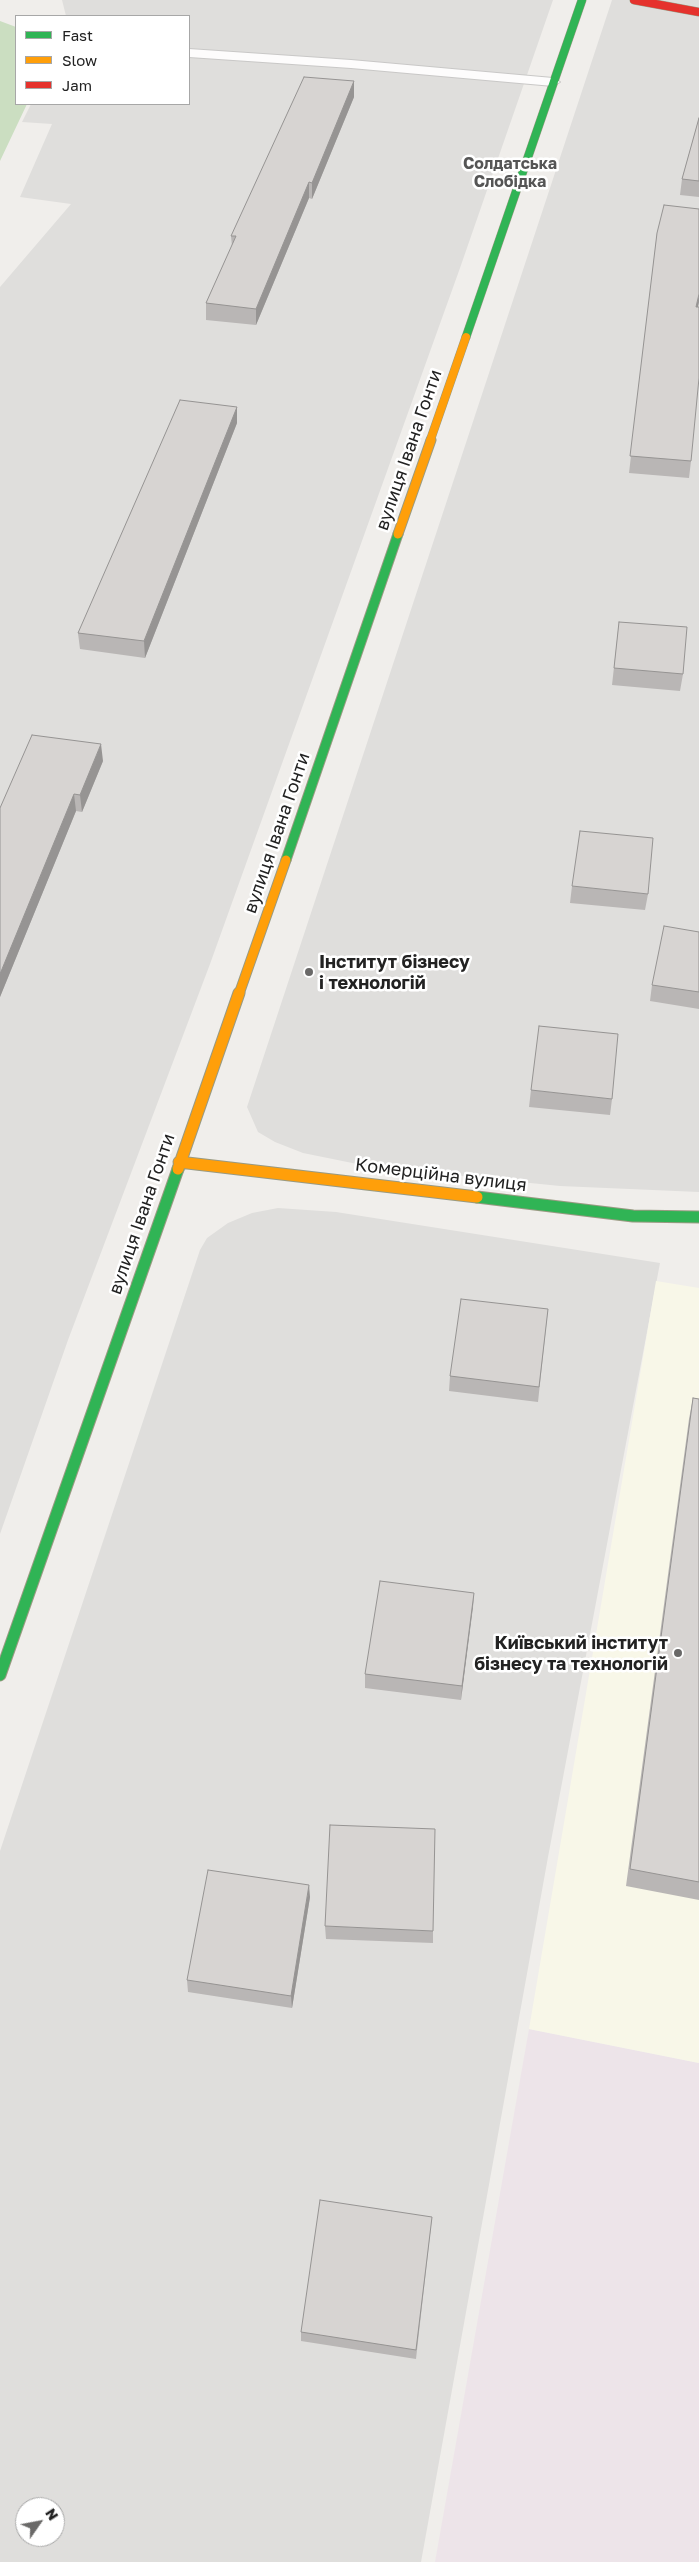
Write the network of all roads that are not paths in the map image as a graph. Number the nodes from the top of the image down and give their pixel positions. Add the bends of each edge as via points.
1 (582, 0) edge
2 (634, 0) edge
3 (699, 12) edge
4 (190, 53) edge
5 (553, 82) junction
6 (179, 1162) junction
7 (699, 1218) edge
8 (0, 1675) edge

1 - 5 street, вулиця Івана Гонти
2 - 3 street
4 - 5 lane
5 - 6 street, вулиця Івана Гонти via 272,902
6 - 7 street, Комерційна вулиця via 633,1216
6 - 8 street, вулиця Івана Гонти

